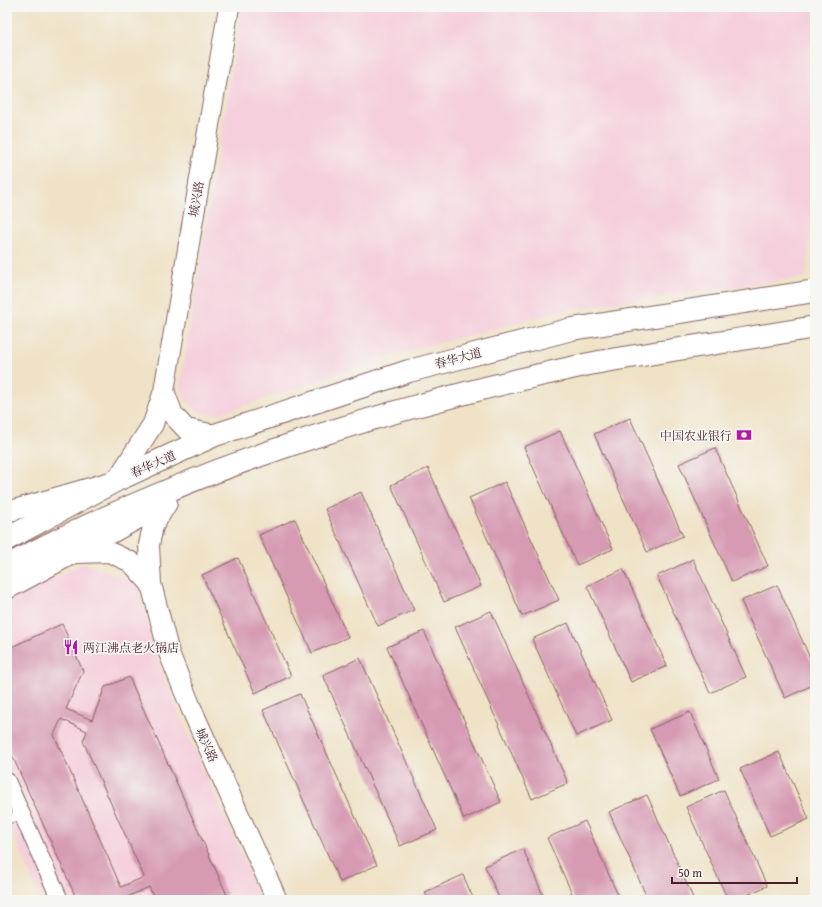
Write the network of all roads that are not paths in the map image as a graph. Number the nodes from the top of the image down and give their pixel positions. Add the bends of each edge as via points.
1 (229, 7) edge
2 (815, 291) edge
3 (815, 327) edge
4 (164, 391) junction
5 (215, 435) junction
6 (228, 465) junction
7 (117, 480) junction
8 (167, 503) junction
9 (7, 512) edge
10 (12, 537) edge
11 (72, 553) junction
12 (7, 566) edge
13 (152, 584) junction
14 (7, 589) edge
15 (7, 781) edge
16 (14, 817) edge
17 (60, 900) edge
18 (277, 900) edge

1 - 4 street, 城兴路
2 - 5 main road, 春华大道 via 572,329 409,371
3 - 6 main road via 581,365 420,404
4 - 5 street via 173,415 186,429
4 - 7 street, 城兴路 via 153,424
5 - 7 main road, 春华大道
6 - 8 street
6 - 12 main road via 124,509
7 - 9 street, 春华大道
7 - 10 main road, 春华大道
8 - 11 street
8 - 13 street, 城兴路 via 153,526 149,545
11 - 13 street via 109,552 131,562
11 - 14 street
13 - 18 street, 城兴路 via 172,660
15 - 16 street
16 - 17 street

